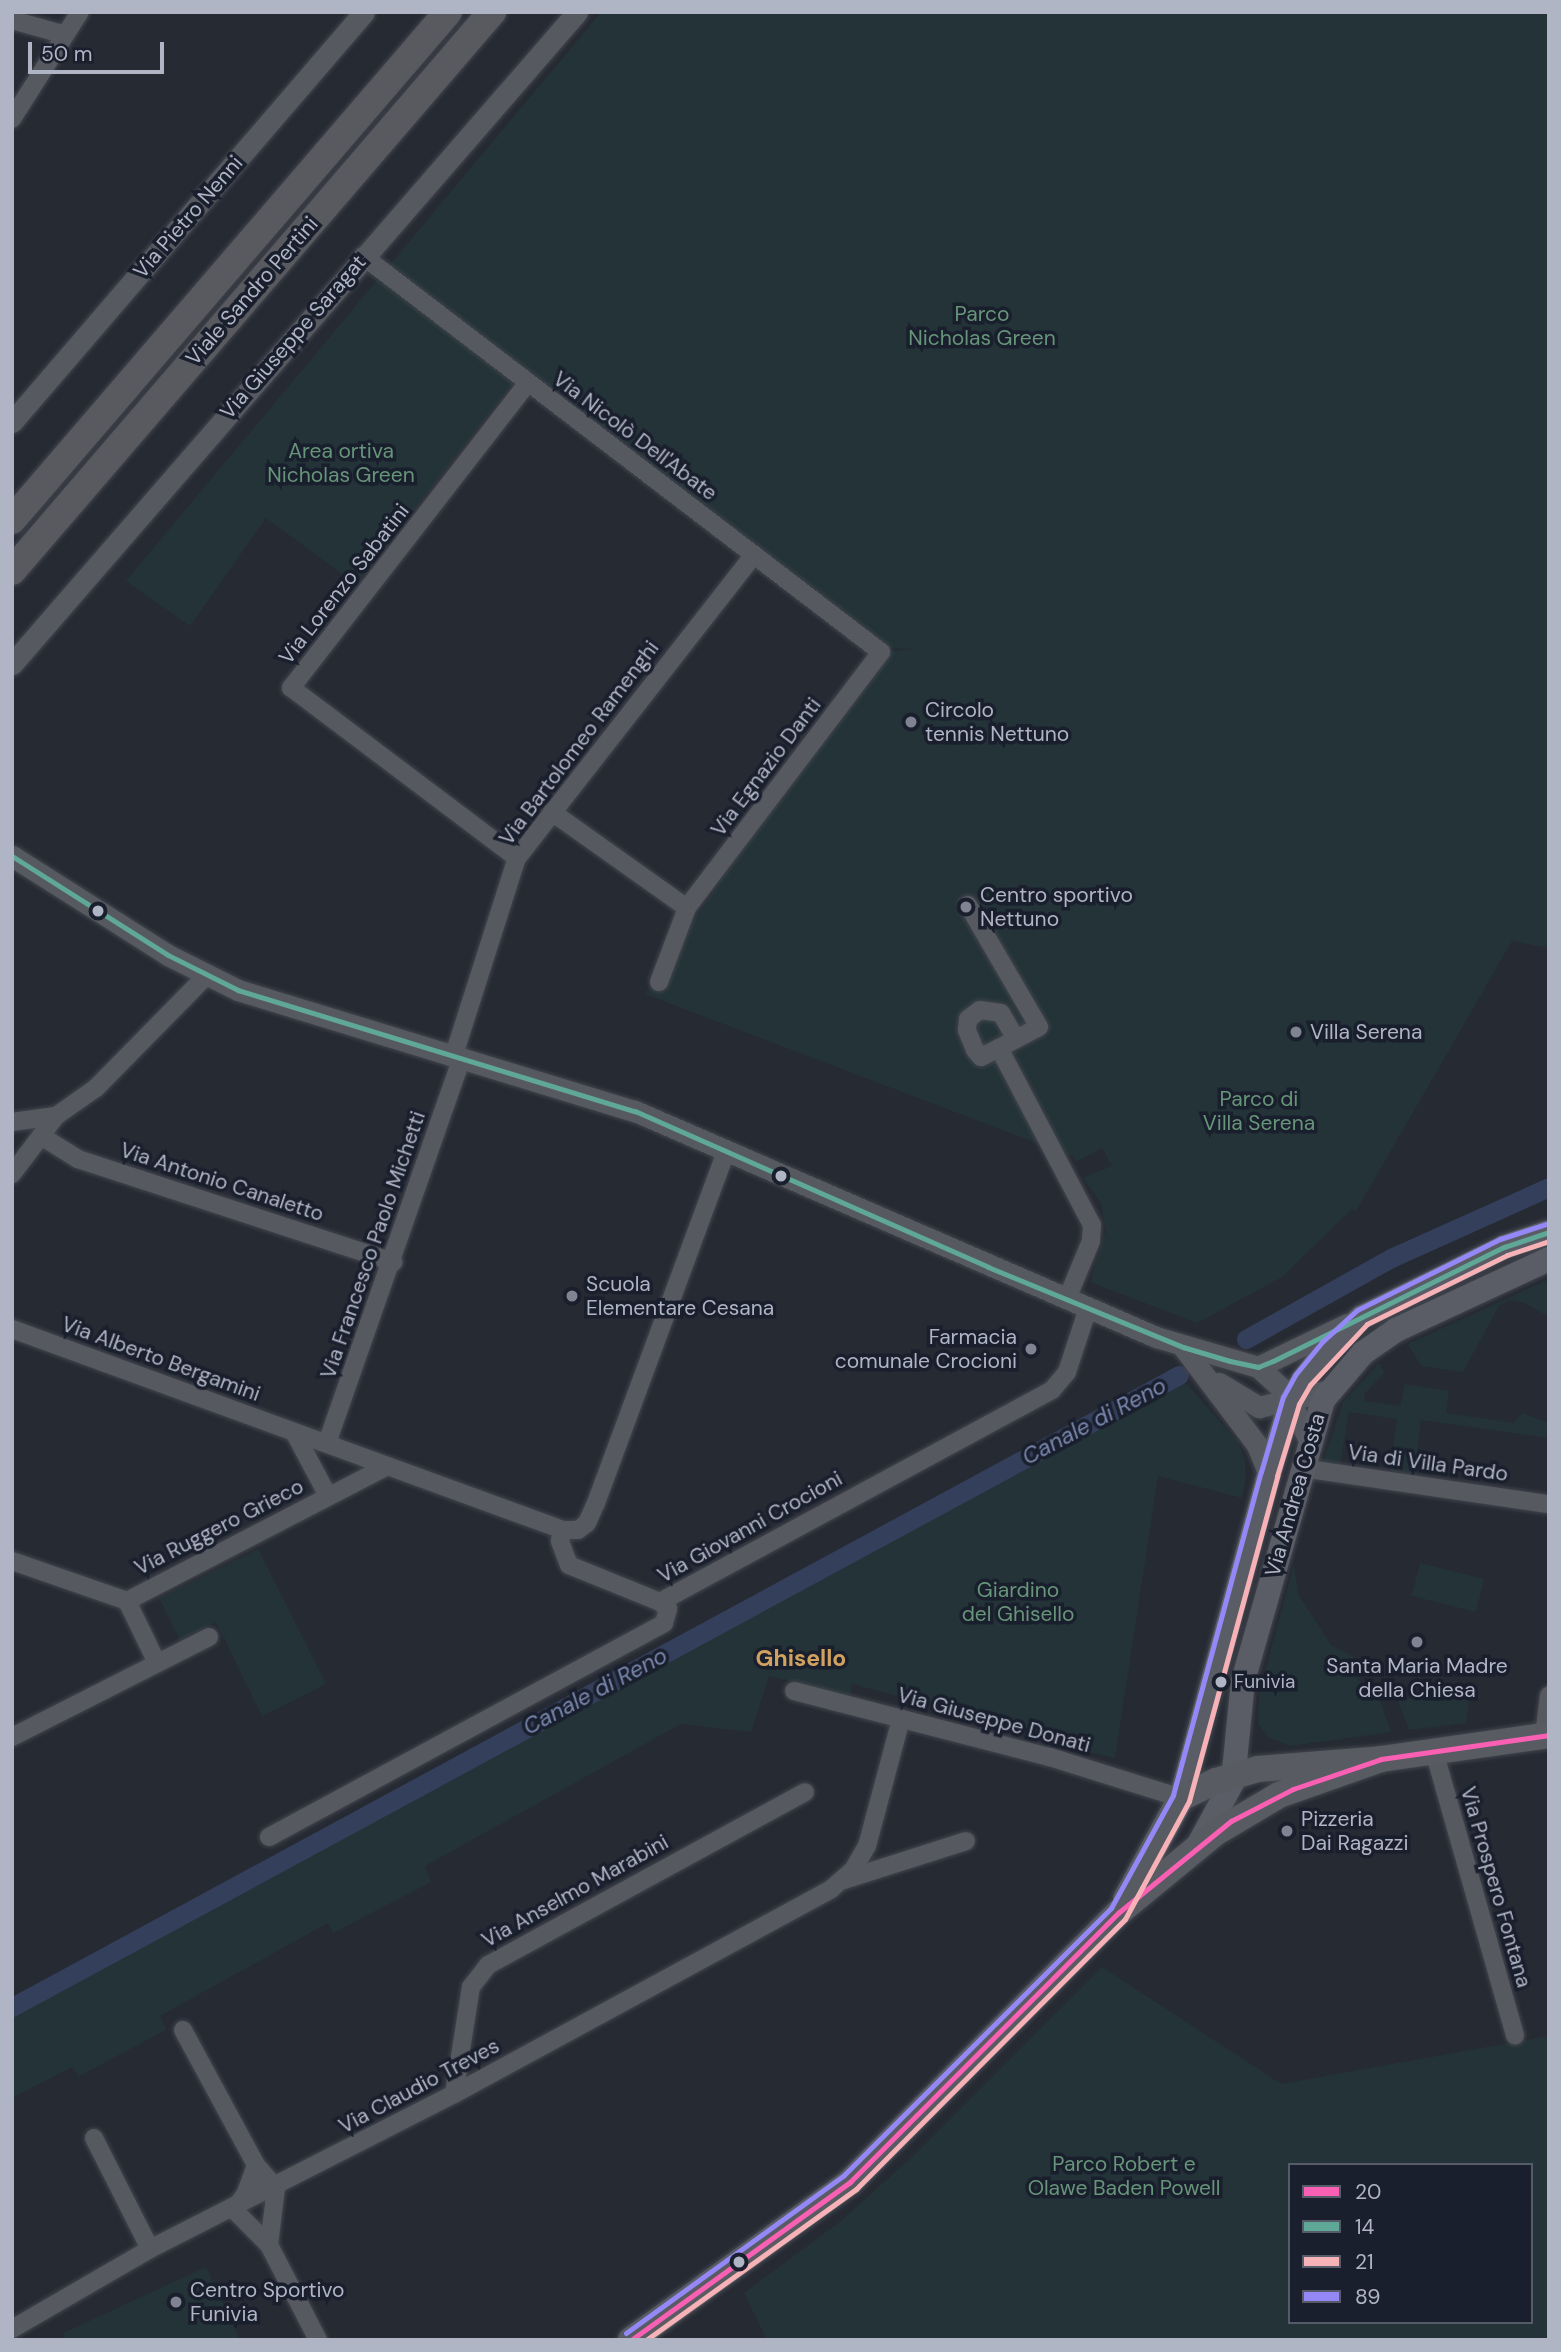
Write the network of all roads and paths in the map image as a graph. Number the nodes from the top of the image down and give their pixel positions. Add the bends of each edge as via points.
1 (80, 12) edge
2 (364, 12) edge
3 (448, 12) edge
4 (492, 12) edge
5 (577, 12) edge
6 (12, 20) edge
7 (62, 34) junction
8 (12, 119) edge
9 (363, 256) junction
10 (528, 383) junction
11 (12, 422) edge
12 (12, 520) edge
13 (754, 555) junction
14 (12, 571) edge
15 (881, 652) joint
16 (12, 664) edge
17 (552, 812) junction
18 (12, 856) edge
19 (517, 858) junction
20 (968, 905) dead end
21 (687, 908) junction
22 (207, 975) junction
23 (659, 982) dead end
24 (1016, 1039) junction
25 (999, 1048) junction
26 (457, 1060) junction
27 (56, 1116) junction
28 (12, 1121) edge
29 (41, 1136) junction
30 (20, 1150) edge
31 (726, 1152) junction
32 (12, 1174) edge
33 (1549, 1233) edge
34 (1549, 1259) edge
35 (394, 1262) junction
36 (1067, 1299) junction
37 (1088, 1308) junction
38 (1362, 1317) junction
39 (12, 1329) edge
40 (1184, 1348) junction
41 (1258, 1367) junction
42 (1209, 1376) junction
43 (1329, 1390) junction
44 (1291, 1400) junction
45 (293, 1432) junction
46 (1309, 1440) junction
47 (327, 1443) junction
48 (387, 1466) junction
49 (1301, 1468) junction
50 (1269, 1474) junction
51 (328, 1496) junction
52 (1549, 1504) edge
53 (563, 1530) junction
54 (12, 1561) edge
55 (127, 1601) junction
56 (660, 1602) junction
57 (209, 1637) dead end
58 (157, 1663) junction
59 (794, 1691) dead end
60 (1549, 1695) edge
61 (901, 1718) junction
62 (1547, 1735) edge
63 (12, 1737) edge
64 (1434, 1751) junction
65 (1381, 1759) junction
66 (1234, 1775) junction
67 (805, 1792) dead end
68 (1181, 1798) junction
69 (269, 1837) dead end
70 (966, 1841) dead end
71 (1196, 1847) junction
72 (844, 1880) junction
73 (1118, 1913) junction
74 (183, 2030) dead end
75 (1515, 2036) dead end
76 (454, 2094) junction
77 (94, 2138) dead end
78 (256, 2165) junction
79 (275, 2188) junction
80 (234, 2210) junction
81 (269, 2245) junction
82 (150, 2249) junction
83 (12, 2329) edge
84 (318, 2340) edge
85 (631, 2340) edge

1 - 7 street
2 - 11 street, Via Pietro Nenni
3 - 12 highway, Viale Sandro Pertini
4 - 14 highway, Viale Sandro Pertini
5 - 9 street, Via Giuseppe Saragat
6 - 7 street
7 - 8 street
9 - 10 street, Via Nicolò Dell'Abate
9 - 16 street, Via Giuseppe Saragat
10 - 13 street, Via Nicolò Dell'Abate
10 - 19 street, Via Lorenzo Sabatini via 291,688
13 - 15 street, Via Nicolò Dell'Abate
13 - 17 street, Via Bartolomeo Ramenghi
15 - 21 street, Via Egnazio Danti
17 - 19 street, Via Bartolomeo Ramenghi
17 - 21 street
18 - 22 street
19 - 26 street, Via Bartolomeo Ramenghi
20 - 24 street via 1039,1027
21 - 23 street, Via Egnazio Danti
22 - 26 street via 276,1004
22 - 27 street via 96,1088
24 - 25 street
24 - 25 street via 1001,1013 990,1008 972,1014 967,1030 981,1057
25 - 36 street via 1092,1225 1091,1241
26 - 31 street via 592,1096
26 - 35 street, Via Francesco Paolo Michetti
27 - 28 street
27 - 29 street
29 - 30 street
29 - 35 street, Via Antonio Canaletto via 78,1159
30 - 32 street
31 - 36 street
31 - 53 street via 596,1503 584,1526
33 - 38 main road, Via Andrea Costa via 1504,1247
34 - 43 main road, Via Andrea Costa via 1396,1330 1363,1353
35 - 47 street, Via Francesco Paolo Michetti
36 - 37 street
37 - 40 street
37 - 56 street, Via Giovanni Crocioni via 1067,1372 1052,1391
38 - 41 street
38 - 44 main road, Via Andrea Costa via 1328,1348
39 - 45 street, Via Alberto Bergamini
40 - 41 street
40 - 42 street
41 - 44 street via 1278,1381
42 - 44 street via 1259,1406
42 - 50 street via 1257,1445
43 - 44 street
43 - 46 main road, Via Andrea Costa
44 - 46 street
44 - 50 main road, Via Andrea Costa
45 - 47 street, Via Alberto Bergamini
45 - 51 street
46 - 49 main road, Via Andrea Costa
47 - 48 street, Via Alberto Bergamini
48 - 51 street, Via Ruggero Grieco
48 - 53 street, Via Alberto Bergamini
49 - 52 street, Via di Villa Pardo
49 - 66 main road, Via Andrea Costa via 1243,1681
50 - 68 main road, Via Andrea Costa
51 - 55 street, Via Ruggero Grieco
53 - 56 street via 562,1552 574,1569
54 - 55 street, Via Ruggero Grieco
55 - 58 street
56 - 69 street, Via Giovanni Crocioni via 668,1615 660,1626
57 - 58 street
58 - 63 street
59 - 61 street, Via Giuseppe Donati
60 - 62 street
61 - 68 street, Via Giuseppe Donati
61 - 72 street, Via Claudio Treves via 867,1846
62 - 64 main road
64 - 65 main road
64 - 75 street, Via Prospero Fontana
65 - 66 main road via 1270,1767
65 - 71 main road via 1267,1800
66 - 68 main road
66 - 71 main road, Via Andrea Costa via 1227,1796
67 - 76 street, Via Anselmo Marabini via 488,1965 471,1987
68 - 73 main road
70 - 72 street, Via Claudio Treves
71 - 73 main road
72 - 76 street, Via Claudio Treves
73 - 85 main road via 850,2182
74 - 78 street
76 - 79 street, Via Claudio Treves
77 - 82 street
78 - 79 street
78 - 80 street
79 - 80 street, Via Claudio Treves
79 - 81 street
80 - 81 street
80 - 82 street, Via Claudio Treves
81 - 84 street
82 - 83 street, Via Claudio Treves

